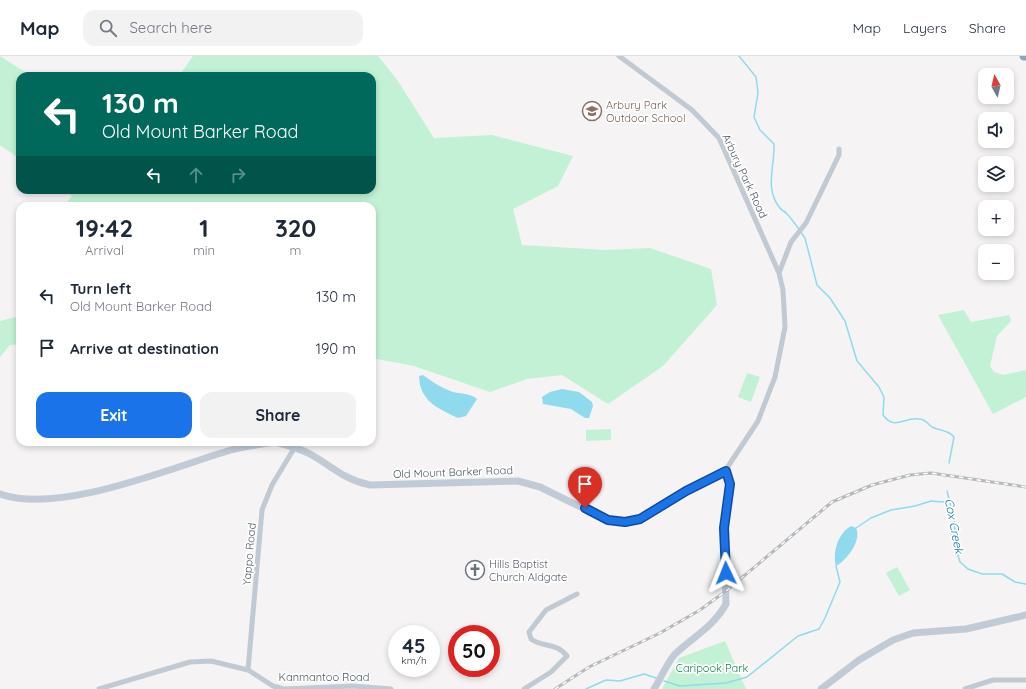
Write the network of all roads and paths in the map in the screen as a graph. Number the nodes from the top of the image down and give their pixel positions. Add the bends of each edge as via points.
1 (619, 56) edge
2 (839, 149) dead end
3 (779, 273) junction
4 (254, 446) edge
5 (291, 446) edge
6 (295, 447) junction
7 (726, 471) junction
8 (0, 494) edge
9 (577, 594) dead end
10 (1026, 615) edge
11 (248, 670) junction
12 (1026, 680) edge
13 (99, 689) edge
14 (391, 689) edge
15 (524, 689) edge
16 (654, 689) edge
17 (821, 689) edge
18 (966, 689) edge

1 - 3 street, Arbury Park Road via 692,110 719,138
2 - 3 street via 839,156 806,223 794,237
3 - 7 street via 783,290 785,327 775,377 758,421
4 - 8 main road, Old Mount Barker Road via 92,493 47,500
5 - 6 main road, Old Mount Barker Road
6 - 7 main road, Old Mount Barker Road via 311,454 353,482 370,486 518,481 540,487 608,520 625,522 640,519 686,491
6 - 11 street, Yappo Road via 272,485 262,510
7 - 16 main road via 730,484 724,528 726,604 712,624 674,655
9 - 15 street via 546,610 529,632 531,639 537,643 553,645 567,656 550,672
10 - 17 main road via 966,629 913,633 893,640 858,660
11 - 13 street, Kanmantoo Road via 211,661 190,662
11 - 14 street, Kanmantoo Road via 274,686 284,689 353,686
12 - 18 street via 993,680

